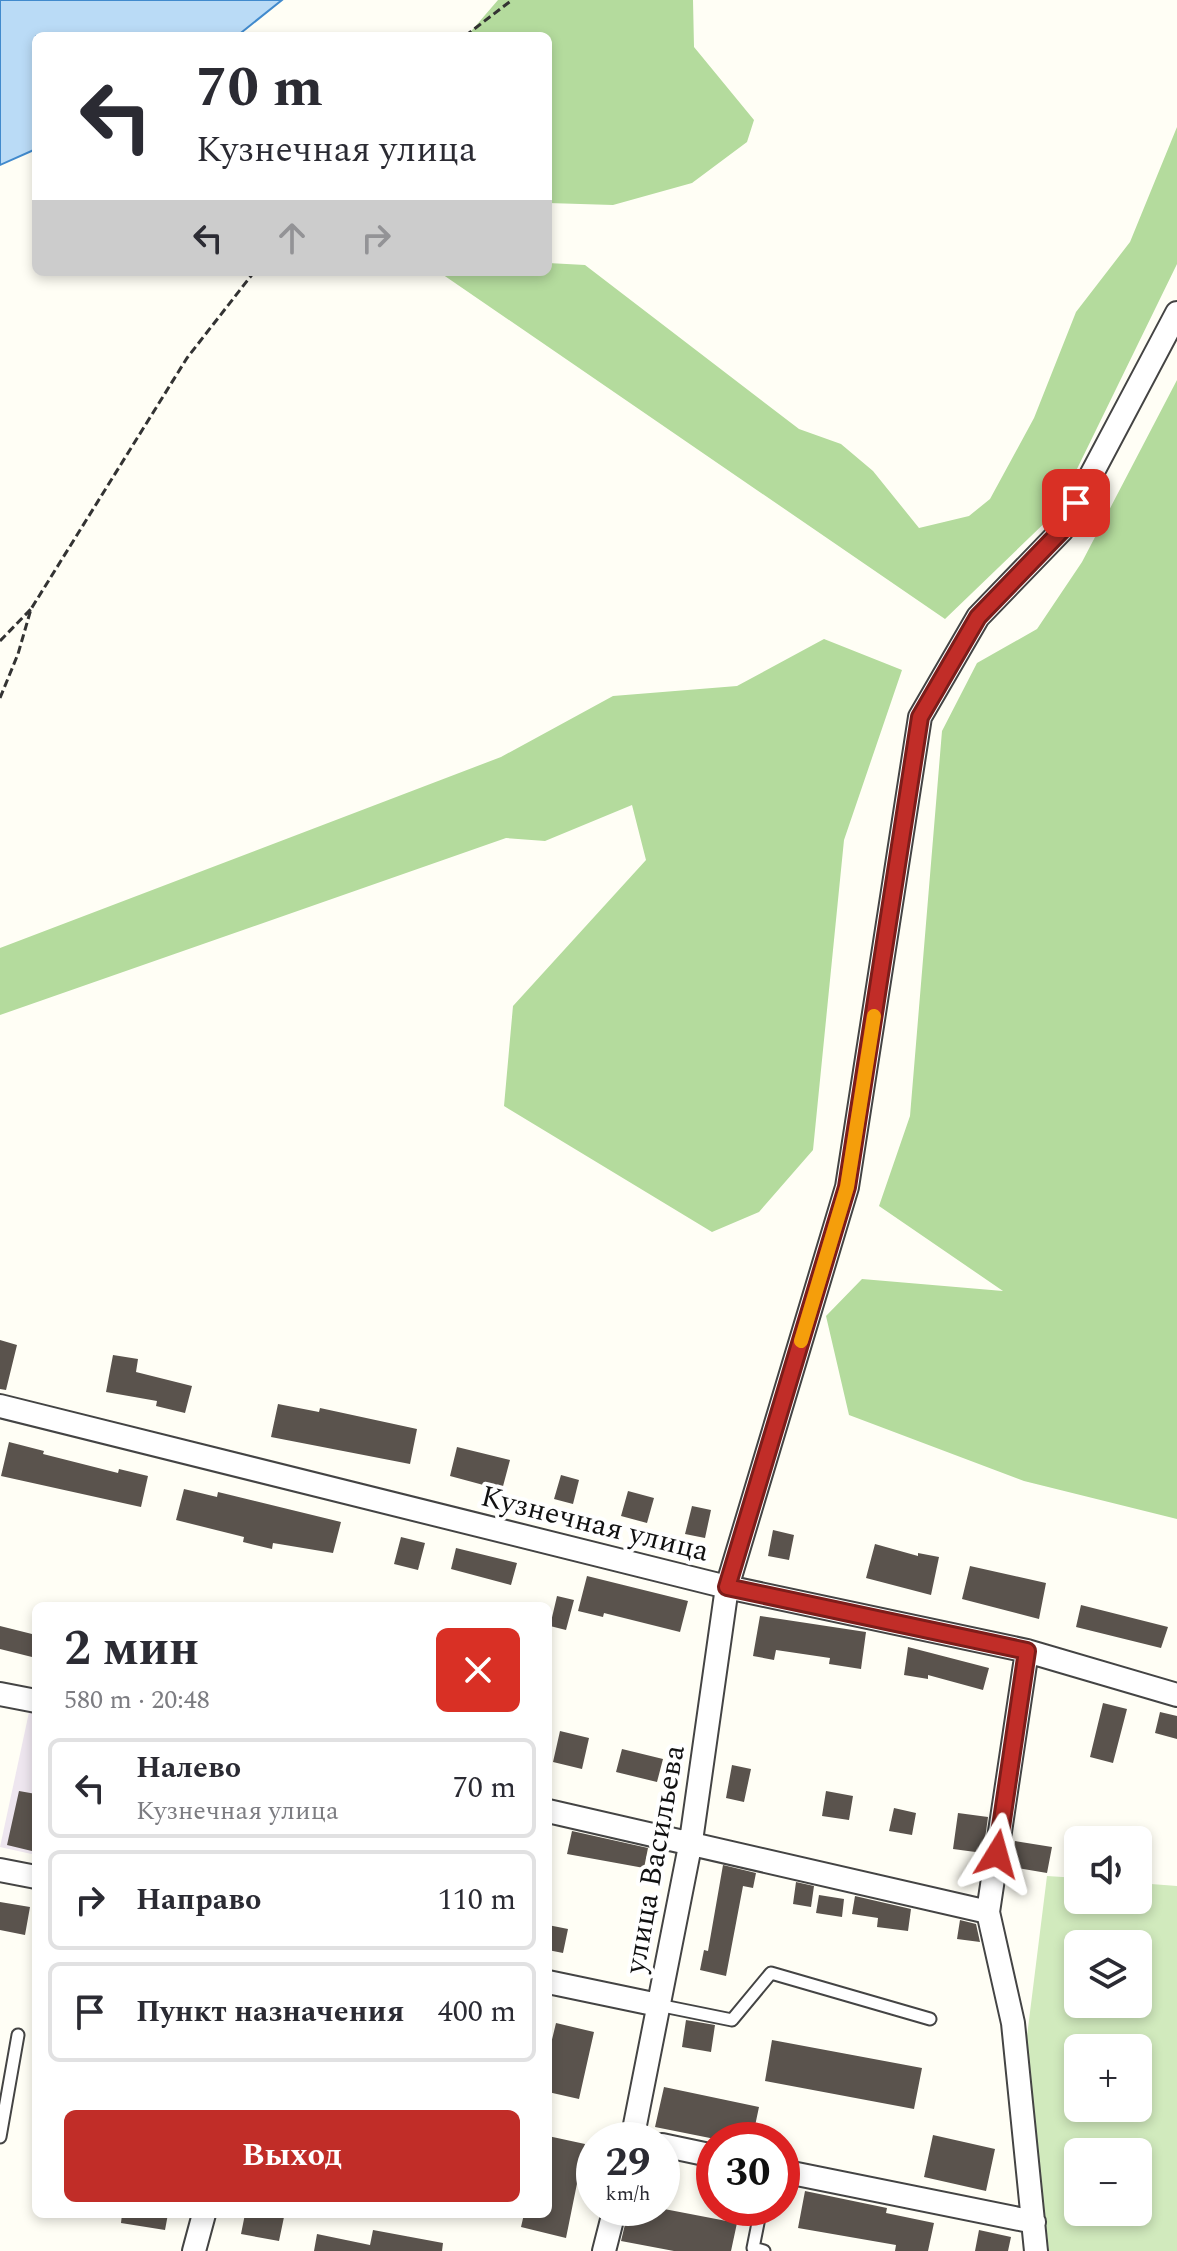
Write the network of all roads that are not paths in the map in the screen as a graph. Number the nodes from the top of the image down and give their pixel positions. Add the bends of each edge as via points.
1 (1177, 313) edge
2 (0, 1406) edge
3 (727, 1587) junction
4 (1027, 1651) junction
5 (0, 1694) edge
6 (1177, 1695) edge
7 (32, 1700) edge
8 (552, 1812) edge
9 (691, 1841) junction
10 (0, 1870) edge
11 (32, 1876) edge
12 (988, 1912) junction
13 (552, 1983) edge
14 (658, 2005) junction
15 (930, 2019) dead end
16 (18, 2035) dead end
17 (637, 2122) edge
18 (0, 2137) edge
19 (800, 2175) edge
20 (203, 2218) edge
21 (1034, 2222) junction
22 (610, 2226) edge
23 (757, 2226) edge
24 (194, 2251) edge
25 (604, 2251) edge
26 (764, 2251) edge
27 (1036, 2251) edge

1 - 3 street, улица Васильева via 1062,530 978,617 920,717 847,1187
2 - 3 street, Кузнечная улица
3 - 4 street, Кузнечная улица
3 - 9 street, улица Васильева
4 - 6 street, Кузнечная улица
4 - 12 street
5 - 7 street
8 - 9 street
9 - 12 street
9 - 14 street, улица Васильева
10 - 11 street
12 - 21 street via 1013,2023
13 - 14 street
14 - 15 lane via 732,2020 771,1973
14 - 17 street, улица Васильева
16 - 18 lane
19 - 21 street
20 - 24 street
21 - 27 street
22 - 25 street
23 - 26 lane via 753,2248

